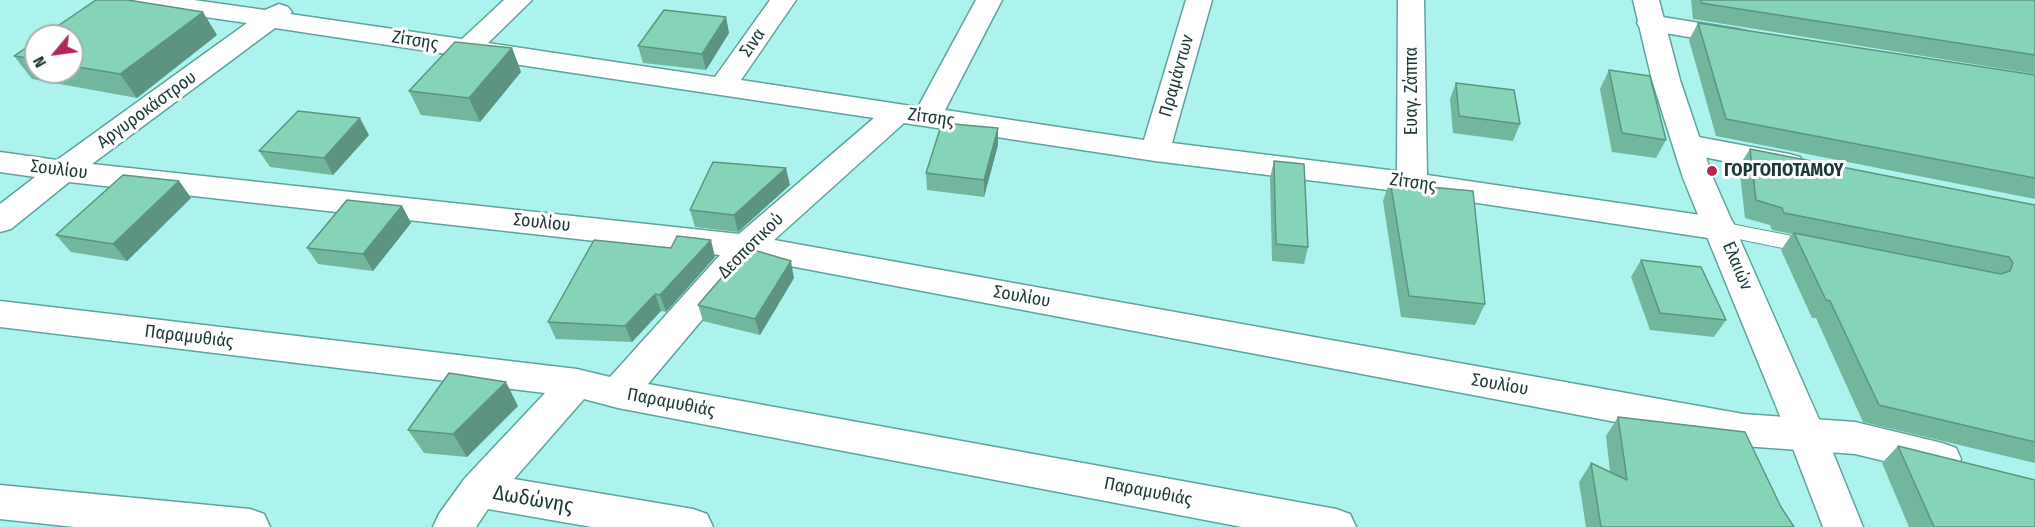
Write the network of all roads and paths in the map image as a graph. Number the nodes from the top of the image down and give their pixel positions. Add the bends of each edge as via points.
1 (142, 0) edge
2 (294, 0) edge
3 (519, 0) edge
4 (783, 0) edge
5 (989, 0) edge
6 (1199, 0) edge
7 (1411, 0) edge
8 (1645, 6) edge
9 (270, 19) junction
10 (1767, 42) edge
11 (467, 49) junction
12 (722, 87) junction
13 (912, 115) junction
14 (1688, 145) junction
15 (1155, 151) junction
16 (0, 162) edge
17 (1815, 170) edge
18 (63, 171) junction
19 (1413, 183) junction
20 (0, 221) edge
21 (1721, 229) junction
22 (746, 246) junction
23 (1836, 252) edge
24 (0, 314) edge
25 (577, 383) junction
26 (618, 393) junction
27 (1806, 433) junction
28 (1968, 466) edge
29 (479, 490) junction
30 (0, 502) edge
31 (250, 527) edge
32 (453, 527) edge
33 (693, 527) edge
34 (1336, 527) edge
35 (1843, 527) edge

1 - 9 street, Ζίτσης
2 - 9 street, Αργυροκάστρου
3 - 11 street
4 - 12 street, Σινα
5 - 13 street, Δεσποτικού
6 - 15 street, Πραμάντων
7 - 19 street, Ευαγ. Ζάππα
8 - 10 street
8 - 14 street, Ελαιών
9 - 11 street, Ζίτσης
9 - 18 street, Αργυροκάστρου
11 - 12 street, Ζίτσης
12 - 13 street, Ζίτσης
13 - 15 street, Ζίτσης
13 - 22 street, Δεσποτικού
14 - 17 street
14 - 21 street, Ελαιών
15 - 19 street, Ζίτσης
16 - 18 street, Σουλίου
18 - 20 street, Αργυροκάστρου
18 - 22 street, Σουλίου
19 - 21 street, Ζίτσης
21 - 23 lane
21 - 27 street, Ελαιών
22 - 26 street, Δεσποτικού
22 - 27 street, Σουλίου via 1743,430
24 - 25 street, Παραμυθιάς
25 - 26 street, Παραμυθιάς
25 - 29 street
26 - 34 street, Παραμυθιάς
27 - 28 street, Σουλίου via 1856,438
27 - 35 street, Ελαιών
29 - 32 street
29 - 33 street, Δωδώνης
30 - 31 street

